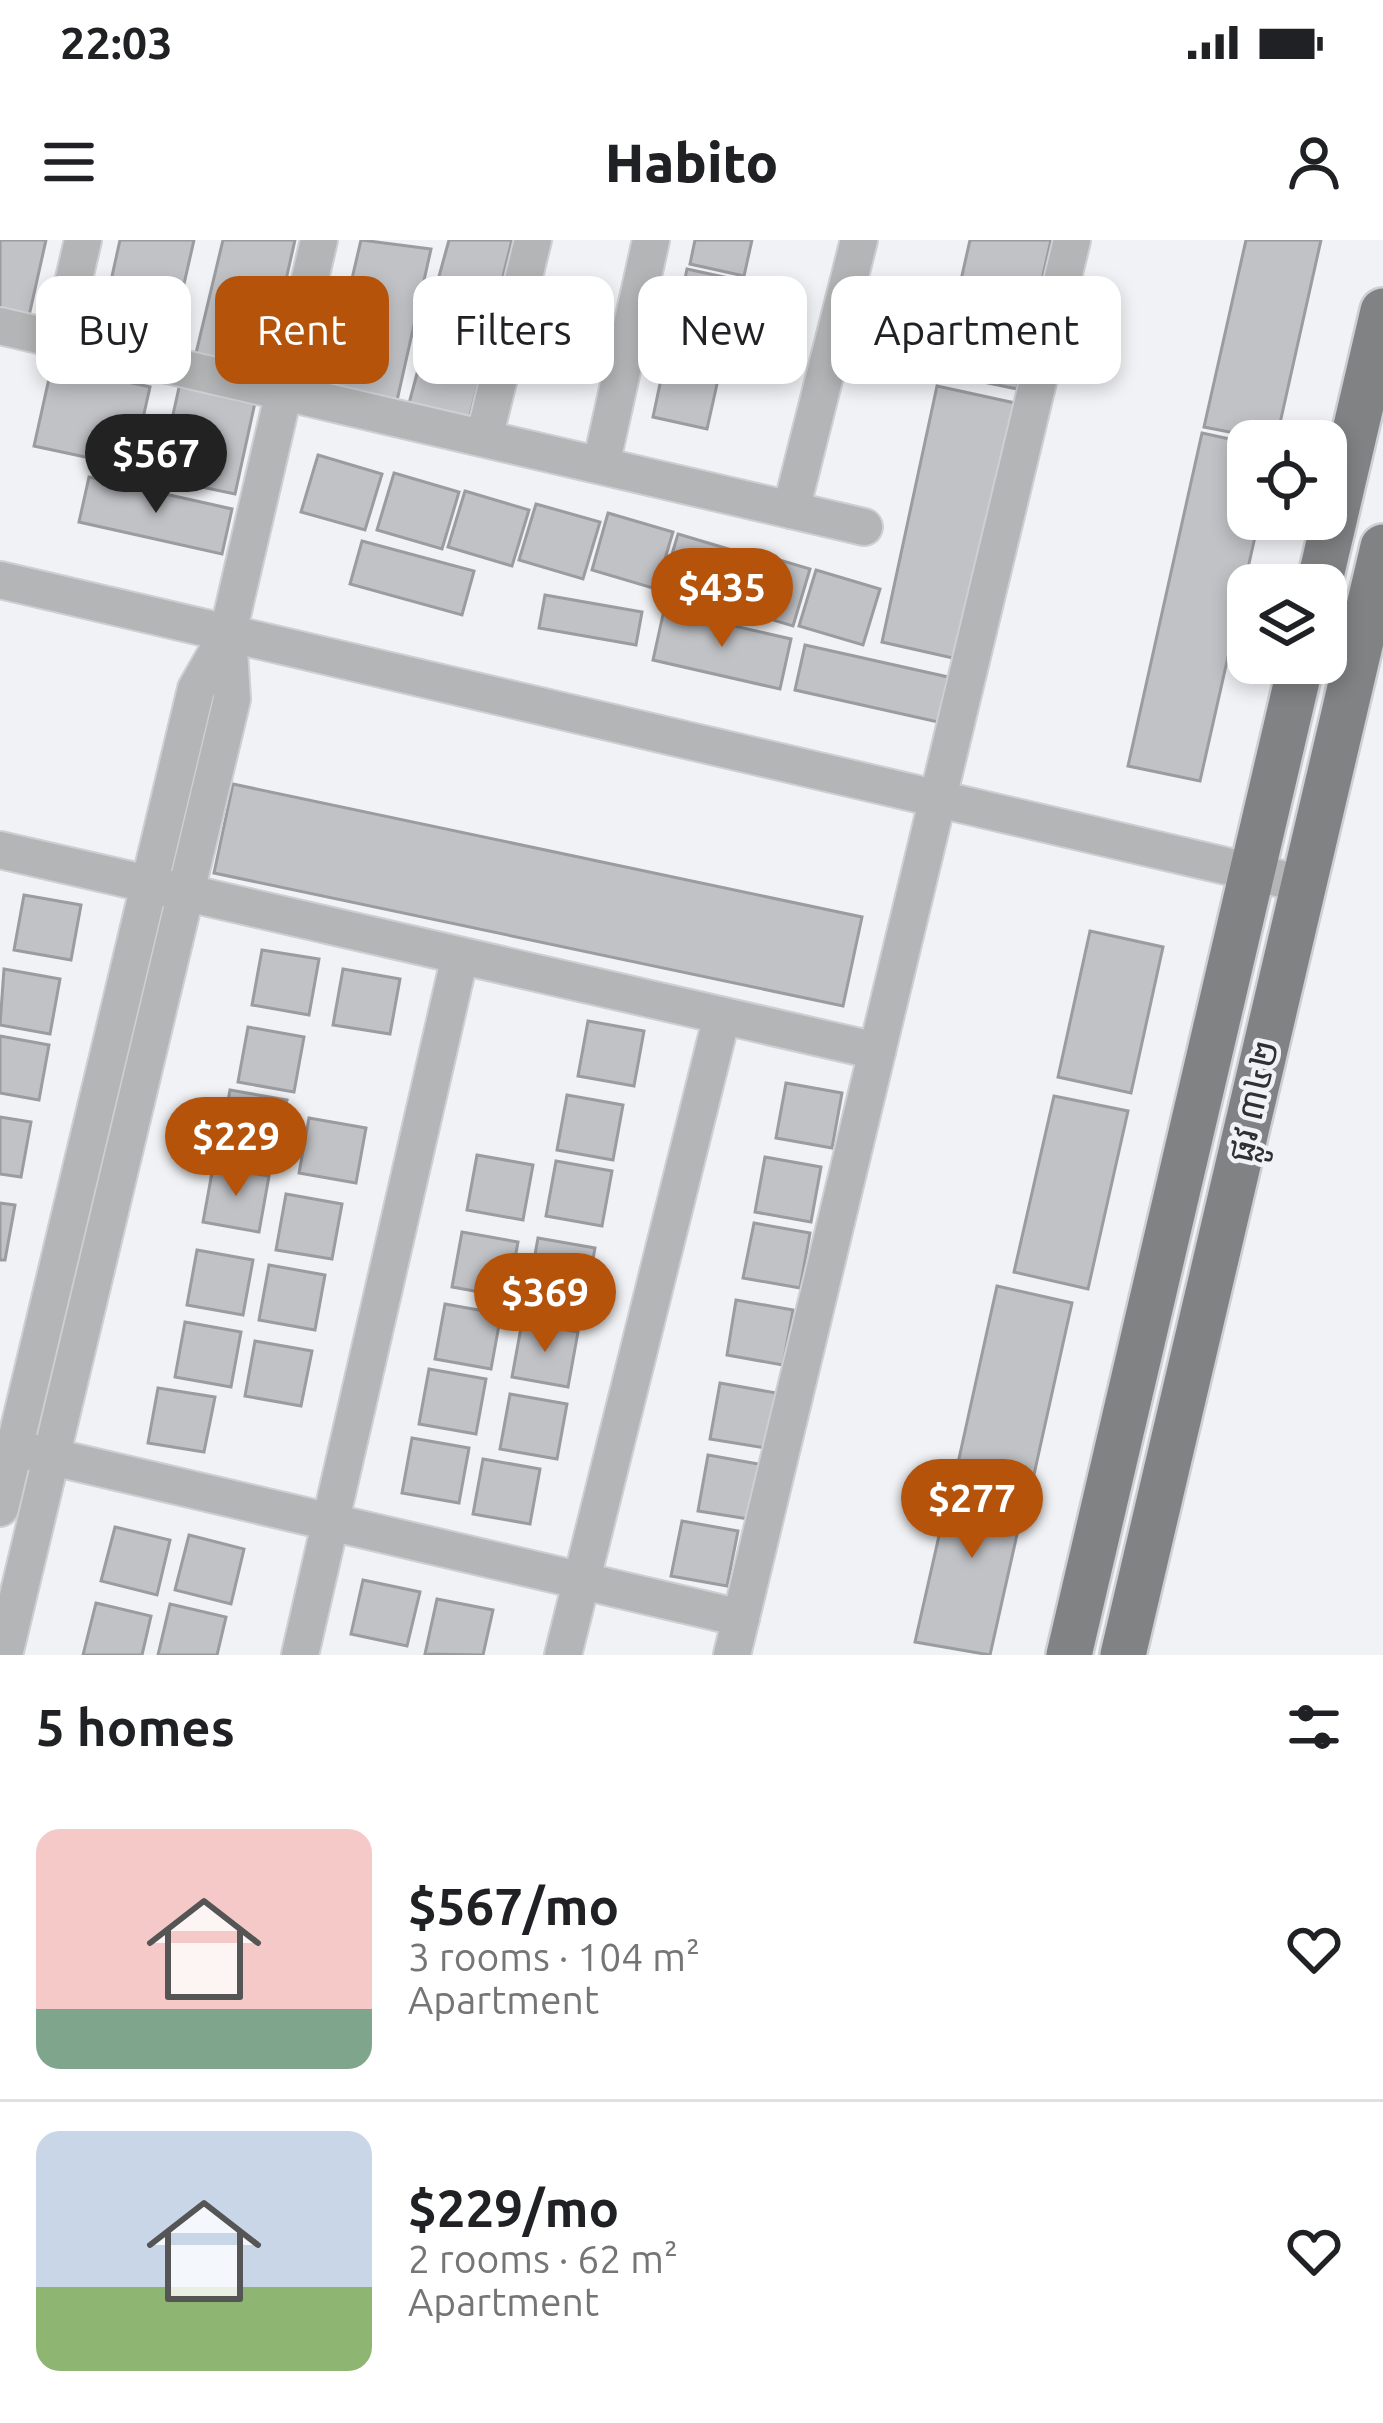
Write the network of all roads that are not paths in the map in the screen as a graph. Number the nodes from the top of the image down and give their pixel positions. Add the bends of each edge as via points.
1 (83, 240) edge
2 (319, 240) edge
3 (533, 240) edge
4 (651, 240) edge
5 (859, 240) edge
6 (1072, 240) edge
7 (75, 276) edge
8 (1383, 311) edge
9 (0, 326) edge
10 (36, 334) edge
11 (191, 370) edge
12 (284, 392) junction
13 (484, 438) junction
14 (601, 465) junction
15 (791, 510) junction
16 (864, 527) dead end
17 (1383, 548) edge
18 (1324, 564) edge
19 (0, 580) edge
20 (228, 633) junction
21 (1296, 684) edge
22 (938, 800) junction
23 (2, 856) edge
24 (1252, 872) junction
25 (149, 884) junction
26 (1303, 884) junction
27 (186, 892) junction
28 (460, 956) junction
29 (722, 1016) junction
30 (877, 1051) junction
31 (7, 1447) edge
32 (51, 1457) junction
33 (0, 1508) edge
34 (332, 1522) junction
35 (581, 1581) junction
36 (741, 1618) junction
37 (4, 1655) edge
38 (300, 1655) edge
39 (563, 1655) edge
40 (732, 1655) edge
41 (1069, 1655) edge
42 (1123, 1655) edge

1 - 7 street
2 - 12 street
3 - 13 street
4 - 14 street
5 - 15 street
6 - 22 street
8 - 18 main road
9 - 10 street
11 - 12 street
12 - 13 street
12 - 20 street
13 - 14 street
14 - 15 street
15 - 16 street
17 - 26 main road, ផ្លូវ ៣៤២
19 - 20 street
20 - 22 street
20 - 25 street via 196,689
20 - 27 street via 232,699
21 - 24 main road, ផ្លូវ ៣៤២
22 - 24 street
22 - 30 street
23 - 25 street
24 - 26 street
24 - 41 main road, ផ្លូវ ៣៤២
25 - 27 street
25 - 31 street
26 - 42 main road, ផ្លូវ ៣៤២
27 - 28 street
27 - 32 street
28 - 29 street
28 - 34 street
29 - 30 street
29 - 35 street
30 - 36 street
31 - 32 street
31 - 33 street
32 - 34 street
32 - 37 street
34 - 35 street
34 - 38 street
35 - 36 street
35 - 39 street
36 - 40 street

